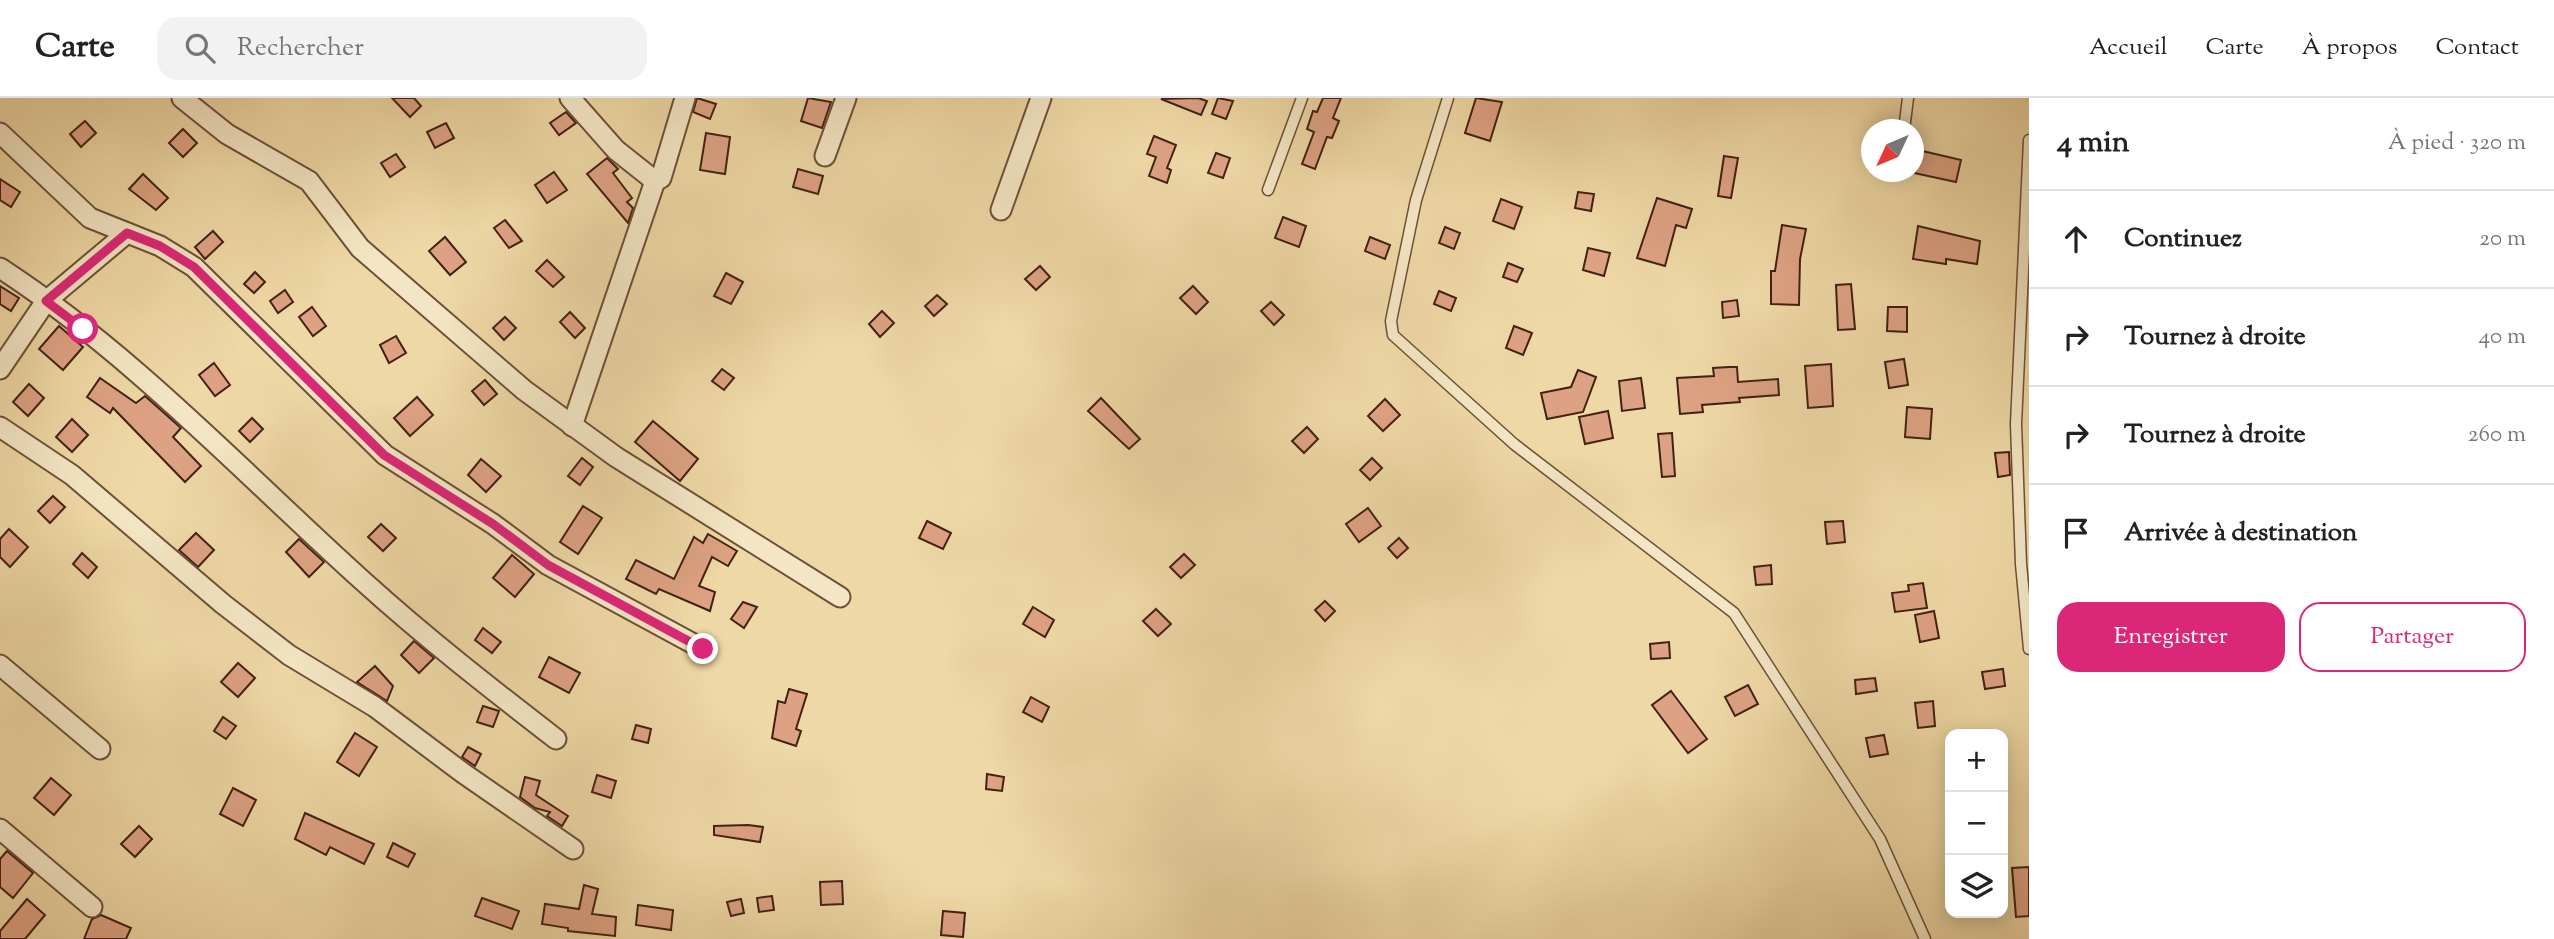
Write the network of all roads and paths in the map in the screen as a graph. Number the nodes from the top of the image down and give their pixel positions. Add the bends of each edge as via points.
1 (182, 98) edge
2 (570, 98) edge
3 (685, 98) edge
4 (846, 98) edge
5 (1041, 98) edge
6 (1302, 98) edge
7 (1448, 98) edge
8 (1908, 98) edge
9 (1905, 119) edge
10 (0, 133) edge
11 (2029, 140) edge
12 (825, 156) dead end
13 (655, 181) junction
14 (1268, 190) dead end
15 (1001, 210) dead end
16 (127, 233) junction
17 (0, 268) edge
18 (46, 301) junction
19 (0, 369) edge
20 (572, 426) junction
21 (0, 428) edge
22 (840, 597) dead end
23 (703, 649) dead end
24 (2029, 649) edge
25 (0, 665) edge
26 (556, 739) dead end
27 (100, 748) dead end
28 (0, 829) edge
29 (573, 849) dead end
30 (92, 907) dead end
31 (1925, 939) edge

1 - 20 street via 227,134 309,181 360,248 491,363
2 - 13 street via 616,150
3 - 13 street via 661,177
4 - 12 street
5 - 15 street
6 - 14 lane
7 - 31 lane via 1416,200 1391,321 1393,335 1514,444 1734,613 1880,839
8 - 9 lane
10 - 16 street via 90,218
11 - 24 lane via 2016,425
13 - 20 street
16 - 18 street
16 - 23 street via 194,267 384,455 548,565
17 - 18 street
18 - 19 street
18 - 26 street via 221,445 444,653
20 - 22 street
21 - 29 street via 72,475 289,655 375,707
25 - 27 street
28 - 30 street

